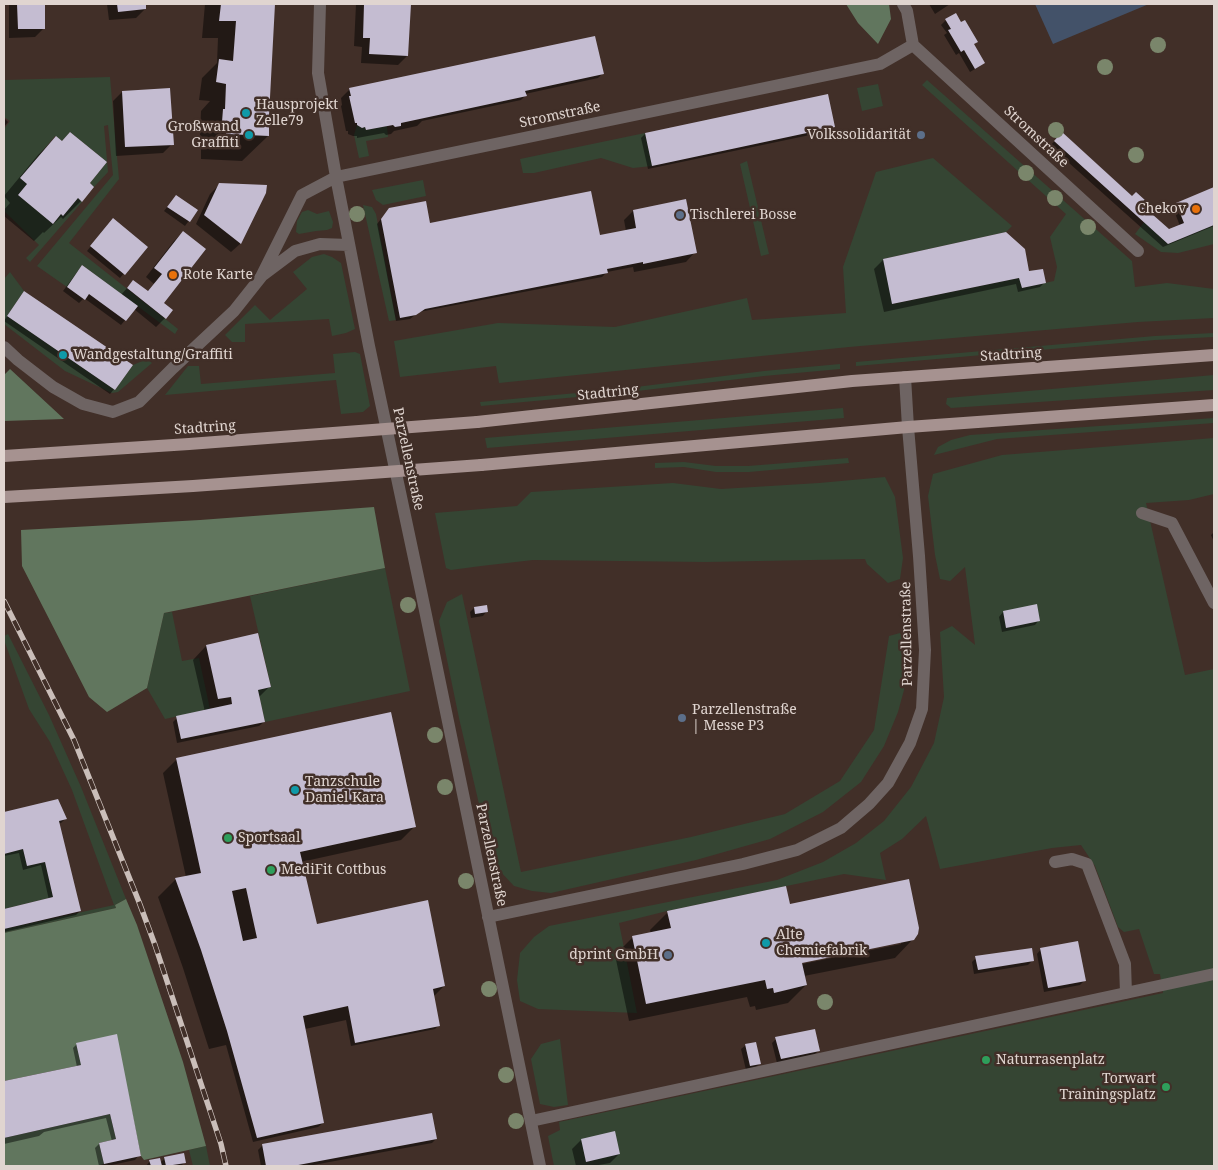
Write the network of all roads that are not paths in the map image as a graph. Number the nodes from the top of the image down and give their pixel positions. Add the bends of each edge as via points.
1 (320, 4) edge
2 (903, 4) edge
3 (913, 45) junction
4 (336, 177) junction
5 (349, 245) junction
6 (1138, 251) dead end
7 (261, 277) junction
8 (4, 347) edge
9 (1214, 355) edge
10 (904, 377) junction
11 (1214, 405) edge
12 (908, 427) junction
13 (4, 456) edge
14 (4, 497) edge
15 (1142, 513) dead end
16 (1214, 603) edge
17 (1054, 862) dead end
18 (488, 918) junction
19 (1214, 974) edge
20 (1126, 993) junction
21 (531, 1121) junction
22 (540, 1166) edge

1 - 4 street, Parzellenstraße via 318,73
2 - 3 street
3 - 4 street, Stromstraße via 880,64
3 - 6 street, Stromstraße
4 - 5 street, Parzellenstraße
4 - 7 street, Stromstraße via 302,194
5 - 7 street, Stromstraße via 320,244 295,251
5 - 18 street, Parzellenstraße
7 - 8 street, Stromstraße via 234,311 139,402 112,412 83,404 53,387
9 - 10 main road, Stadtring
10 - 12 street, Parzellenstraße
10 - 13 main road, Stadtring, bridge via 477,422
11 - 12 main road
12 - 14 main road, bridge via 481,465
12 - 18 street, Parzellenstraße via 925,650 922,709 910,743 888,783 841,828 797,850
15 - 16 street via 1172,523
17 - 20 street via 1072,859 1088,864 1124,964
18 - 21 street, Parzellenstraße
19 - 20 street
20 - 21 street
21 - 22 street, Parzellenstraße

